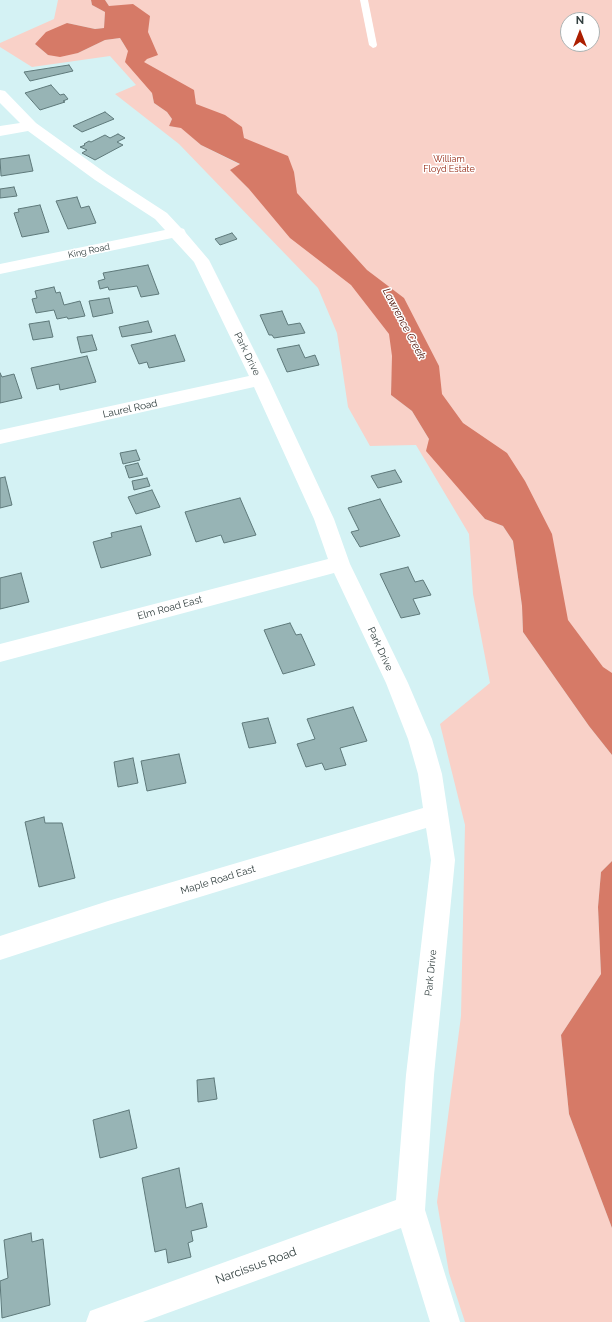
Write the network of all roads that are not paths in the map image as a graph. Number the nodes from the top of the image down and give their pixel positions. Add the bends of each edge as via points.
1 (364, 0) edge
2 (373, 45) dead end
3 (0, 94) edge
4 (31, 126) junction
5 (0, 132) edge
6 (178, 232) junction
7 (0, 269) edge
8 (260, 380) junction
9 (0, 437) edge
10 (340, 564) junction
11 (0, 653) edge
12 (436, 815) junction
13 (0, 948) edge
14 (410, 1210) junction
15 (101, 1322) edge
16 (444, 1322) edge

1 - 2 lane
3 - 4 street, Park Drive
4 - 5 street
4 - 6 street, Park Drive via 161,216
6 - 7 street, King Road
6 - 8 street, Park Drive via 201,260
8 - 9 street, Laurel Road
8 - 10 street, Park Drive via 324,519
10 - 11 street, Elm Road East
10 - 12 street, Park Drive via 420,739 430,774
12 - 13 street, Maple Road East
12 - 14 street, Park Drive via 443,860 420,1075
14 - 15 street, Narcissus Road
14 - 16 street, Park Drive

